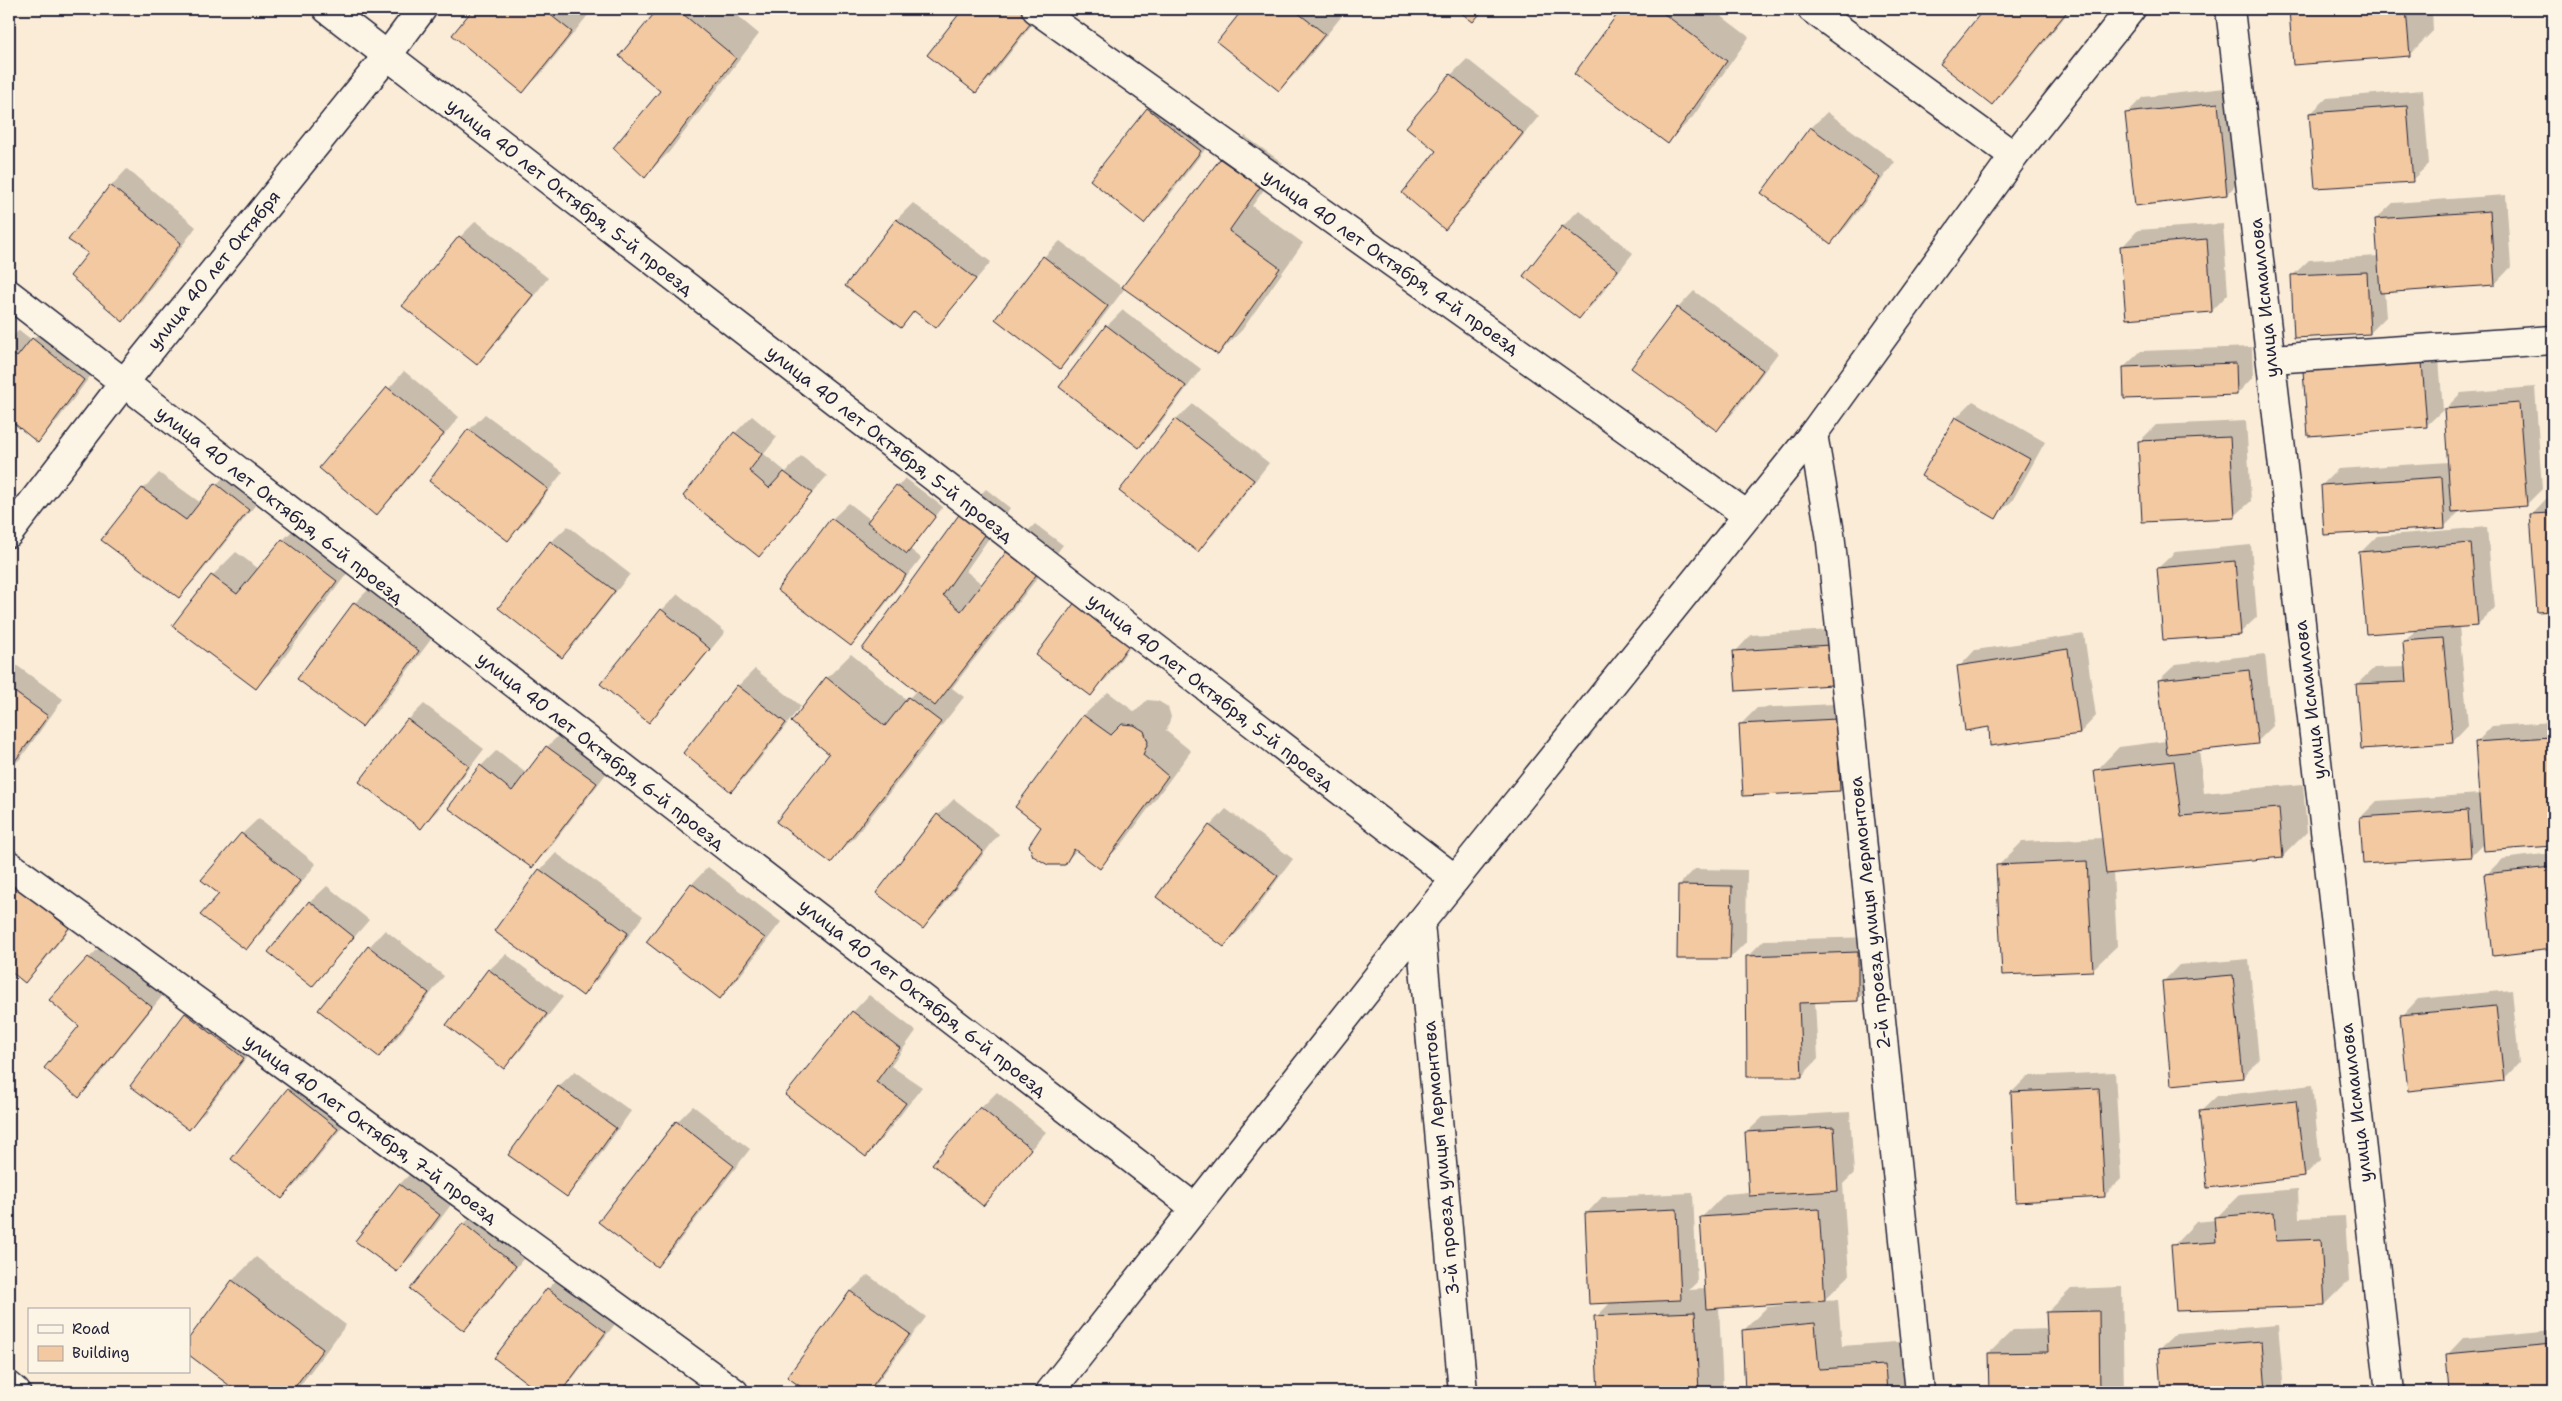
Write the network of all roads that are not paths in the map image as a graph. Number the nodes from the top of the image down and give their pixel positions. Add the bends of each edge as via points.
1 (327, 9) edge
2 (422, 9) edge
3 (1036, 9) edge
4 (1812, 9) edge
5 (2131, 9) edge
6 (2230, 9) edge
7 (387, 56) junction
8 (2014, 156) junction
9 (9, 294) edge
10 (2553, 340) edge
11 (2271, 359) junction
12 (123, 384) junction
13 (1813, 434) junction
14 (1747, 515) junction
15 (9, 533) edge
16 (9, 865) edge
17 (1454, 879) junction
18 (1420, 923) junction
19 (1195, 1208) junction
20 (9, 1386) edge
21 (16, 1392) edge
22 (734, 1392) edge
23 (1050, 1392) edge
24 (1463, 1392) edge
25 (1920, 1392) edge
26 (2390, 1392) edge

1 - 7 street, улица 40 лет Октября, 5-й проезд
2 - 7 street, улица 40 лет Октября
3 - 14 street, улица 40 лет Октября, 4-й проезд
4 - 8 street
5 - 8 street
6 - 11 street, улица Исмаилова
7 - 12 street, улица 40 лет Октября
7 - 17 street, улица 40 лет Октября, 5-й проезд
8 - 13 street
9 - 12 street, улица 40 лет Октября, 6-й проезд
10 - 11 street
11 - 26 street, улица Исмаилова
12 - 15 street, улица 40 лет Октября
12 - 19 street, улица 40 лет Октября, 6-й проезд
13 - 14 street
13 - 25 street, 2-й проезд улицы Лермонтова via 1830,533
14 - 17 street
16 - 22 street, улица 40 лет Октября, 7-й проезд
17 - 18 street
18 - 19 street
18 - 24 street, 3-й проезд улицы Лермонтова
19 - 23 street
20 - 21 street

